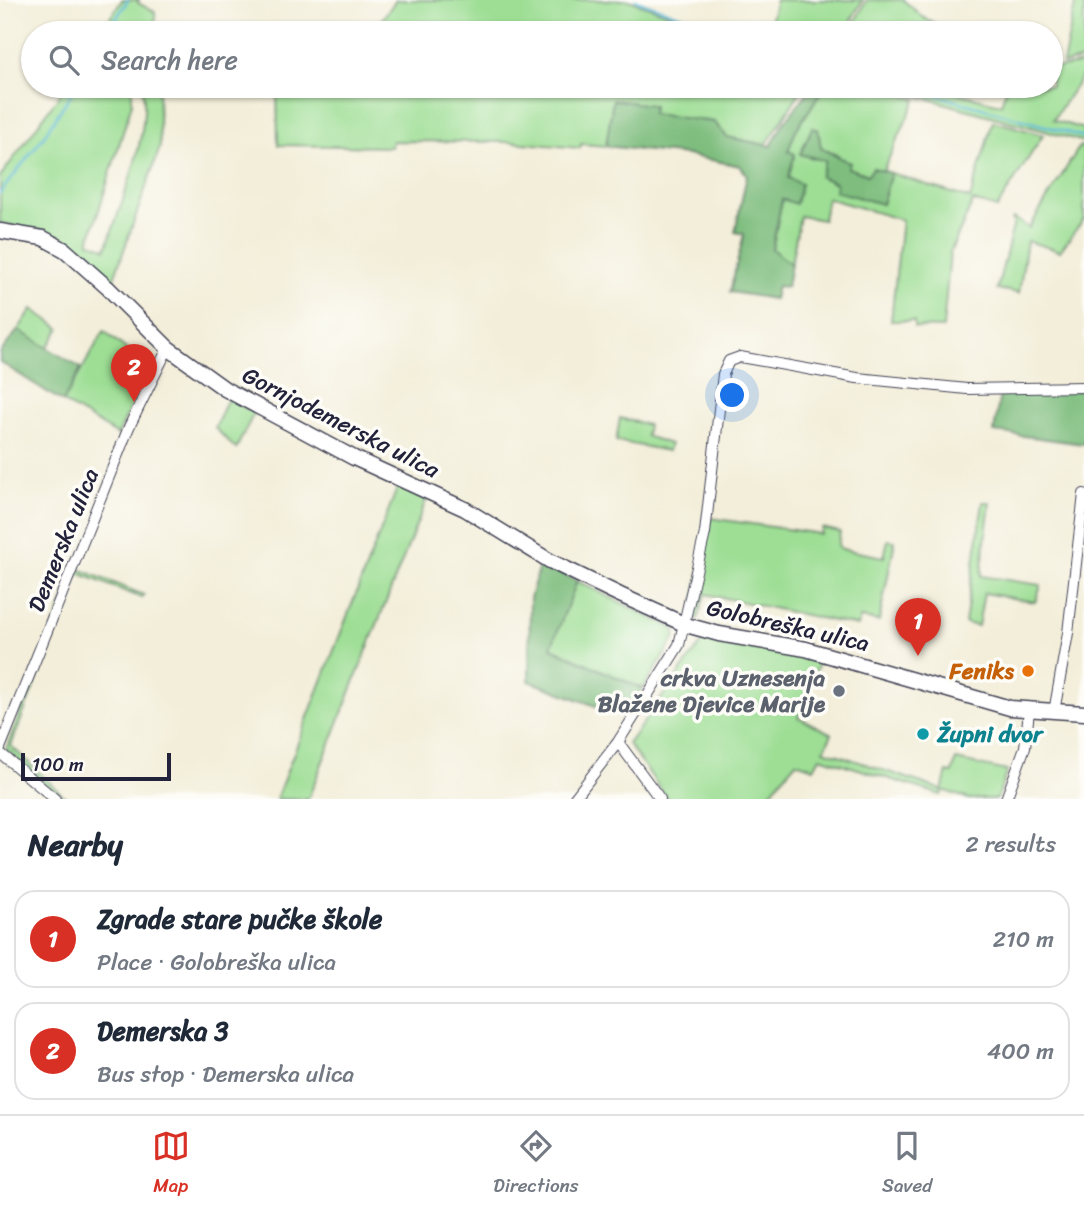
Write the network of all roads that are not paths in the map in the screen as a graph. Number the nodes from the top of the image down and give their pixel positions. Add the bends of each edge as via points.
1 (0, 231) edge
2 (168, 348) junction
3 (1084, 387) edge
4 (1084, 494) edge
5 (686, 625) junction
6 (1030, 711) junction
7 (1054, 712) junction
8 (1084, 713) edge
9 (618, 742) junction
10 (0, 751) edge
11 (55, 799) edge
12 (574, 799) edge
13 (660, 799) edge
14 (1006, 799) edge

1 - 2 street, Gornjodemerska ulica via 43,238 65,250
2 - 5 street, Gornjodemerska ulica via 262,411 465,509 550,561
2 - 10 street, Demerska ulica via 129,427
3 - 5 street via 967,389 732,359 723,374 708,509
4 - 7 street
5 - 6 street, Golobreška ulica via 806,649
5 - 9 street via 679,645
6 - 7 street, Golobreška ulica
6 - 14 street via 1026,747
7 - 8 street, Golobreška ulica
9 - 12 street
9 - 13 street
10 - 11 street

